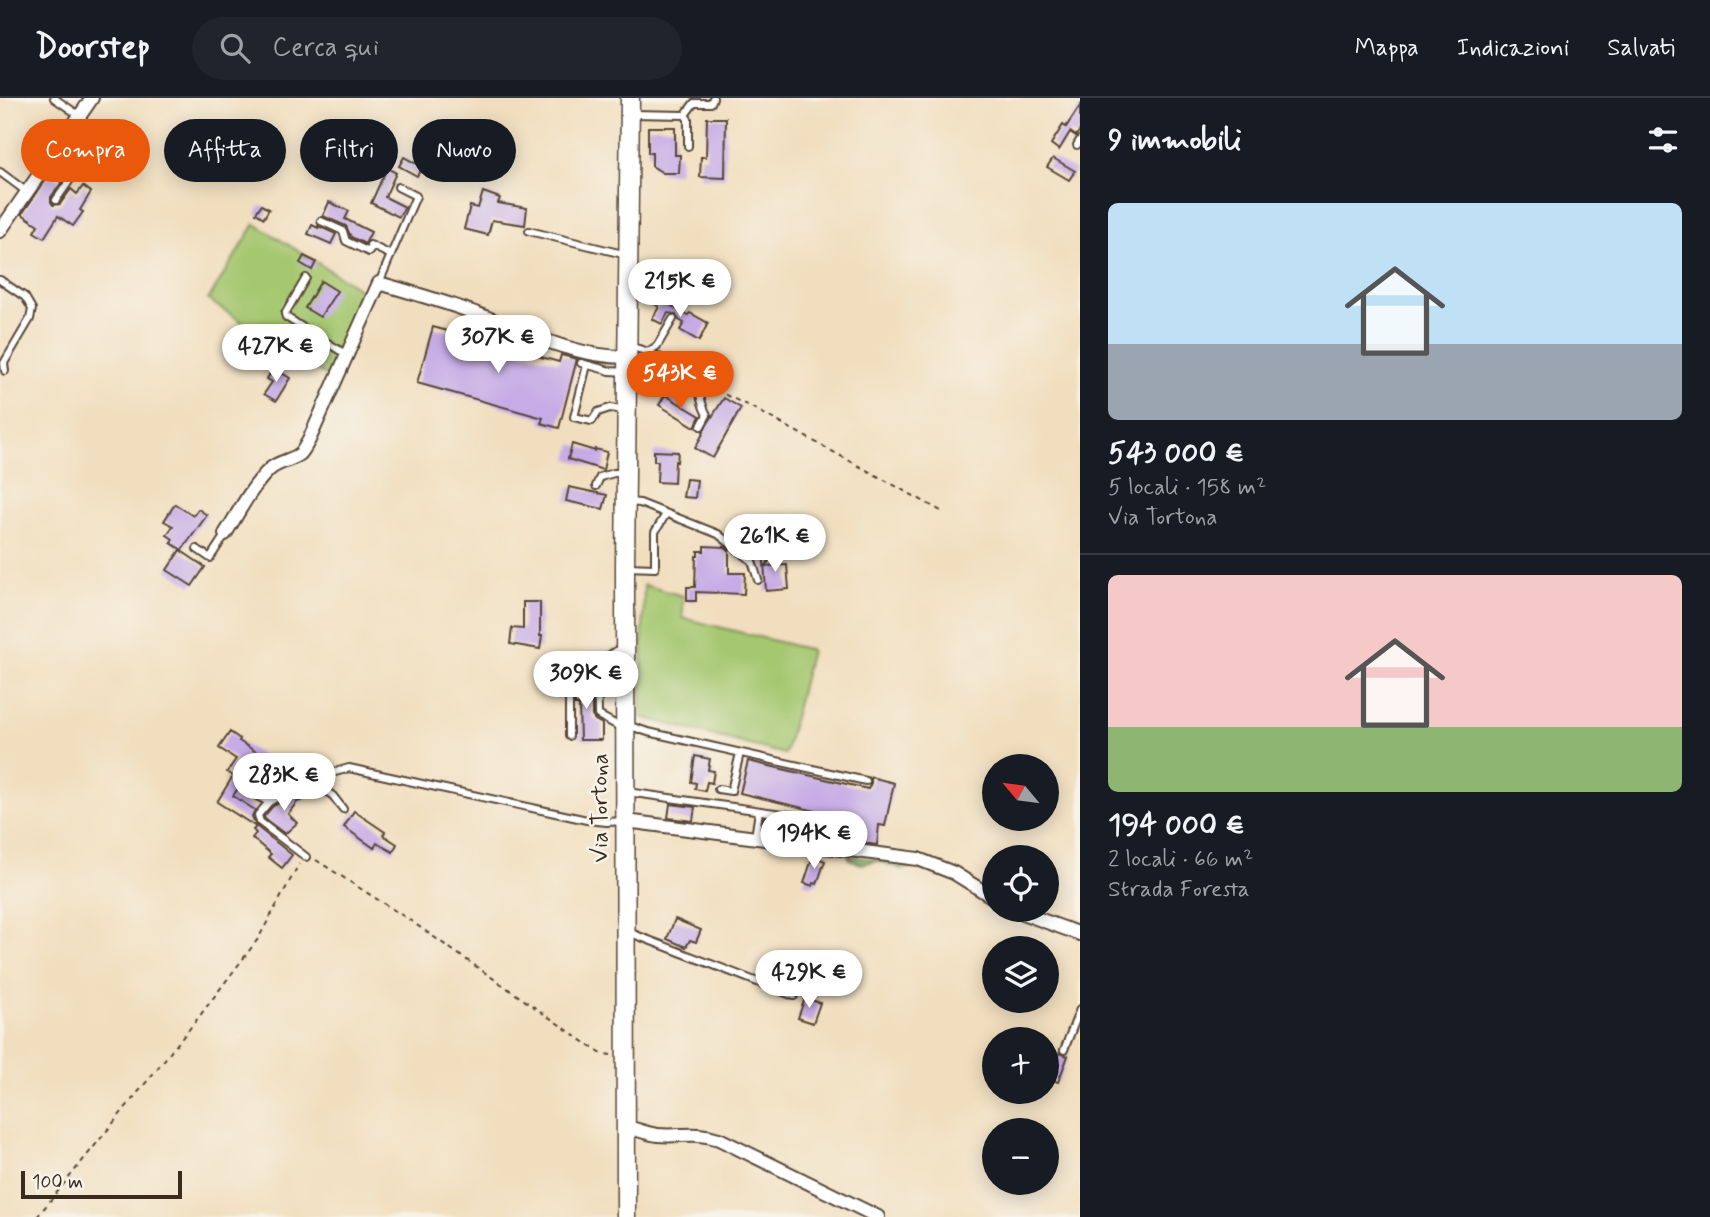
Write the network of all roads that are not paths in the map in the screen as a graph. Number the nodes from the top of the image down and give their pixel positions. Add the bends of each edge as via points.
1 (54, 98) edge
2 (92, 98) edge
3 (713, 98) edge
4 (630, 106) edge
5 (80, 116) junction
6 (685, 116) junction
7 (78, 119) edge
8 (688, 146) dead end
9 (0, 172) edge
10 (34, 182) edge
11 (69, 182) edge
12 (398, 187) dead end
13 (27, 192) junction
14 (56, 201) dead end
15 (321, 221) dead end
16 (347, 223) dead end
17 (0, 231) edge
18 (529, 231) dead end
19 (344, 232) junction
20 (391, 255) junction
21 (629, 256) junction
22 (306, 278) dead end
23 (0, 280) edge
24 (379, 283) junction
25 (673, 319) dead end
26 (649, 352) junction
27 (347, 355) junction
28 (628, 359) junction
29 (5, 371) dead end
30 (627, 410) junction
31 (701, 426) dead end
32 (626, 473) junction
33 (596, 486) dead end
34 (626, 502) junction
35 (666, 514) junction
36 (225, 534) joint
37 (197, 549) dead end
38 (625, 567) junction
39 (758, 580) dead end
40 (625, 646) junction
41 (597, 663) junction
42 (625, 727) junction
43 (569, 736) dead end
44 (740, 753) junction
45 (311, 779) junction
46 (866, 780) dead end
47 (718, 789) dead end
48 (625, 791) junction
49 (249, 792) dead end
50 (270, 802) junction
51 (343, 809) dead end
52 (759, 811) junction
53 (811, 818) dead end
54 (626, 821) junction
55 (767, 833) dead end
56 (306, 858) road end
57 (982, 890) edge
58 (1047, 922) edge
59 (626, 931) junction
60 (1080, 934) edge
61 (794, 996) dead end
62 (1080, 1009) edge
63 (1064, 1050) dead end
64 (626, 1127) junction
65 (626, 1217) edge
66 (878, 1217) edge

1 - 5 lane
2 - 5 street
3 - 6 lane via 711,103 694,103
4 - 6 lane
4 - 21 main road, Via Tortona
5 - 7 street
6 - 8 lane
9 - 13 lane
10 - 13 street
11 - 14 lane
12 - 20 lane via 416,196
13 - 17 street
15 - 19 lane
16 - 19 lane
18 - 21 lane
19 - 20 lane via 345,241 364,251 369,253 370,245
20 - 24 lane
21 - 28 main road, Via Tortona
22 - 27 lane via 286,317
23 - 29 lane via 24,297 32,309 4,363
24 - 27 street
24 - 28 street via 545,340
25 - 26 lane
26 - 28 lane via 637,348
26 - 31 lane via 699,382 707,415
27 - 36 street via 303,451 264,475
28 - 30 main road, Via Tortona
28 - 30 lane via 610,371 584,364 574,417 592,421 598,412 610,408
30 - 32 main road, Via Tortona
32 - 33 lane via 600,477
32 - 34 main road, Via Tortona
34 - 35 lane
34 - 38 main road, Via Tortona
35 - 38 lane via 655,532 655,568
35 - 39 lane via 718,534 752,561
36 - 37 lane via 210,558
38 - 40 main road, Via Tortona
40 - 41 lane
40 - 42 main road, Via Tortona
41 - 42 lane via 598,715
41 - 43 lane via 573,663
42 - 44 lane
42 - 48 main road, Via Tortona
44 - 46 lane
44 - 47 lane via 731,791
45 - 50 lane
45 - 51 lane
45 - 54 lane via 349,768 587,820
48 - 52 lane
48 - 54 main road, Via Tortona
49 - 50 lane
50 - 56 lane via 258,815 260,822
52 - 53 lane
52 - 55 lane via 755,831
54 - 57 street via 918,859
54 - 59 main road, Via Tortona
58 - 60 street
59 - 61 lane
59 - 64 main road, Via Tortona
62 - 63 lane
64 - 65 main road, Via Tortona
64 - 66 street via 660,1135 688,1133 719,1139

